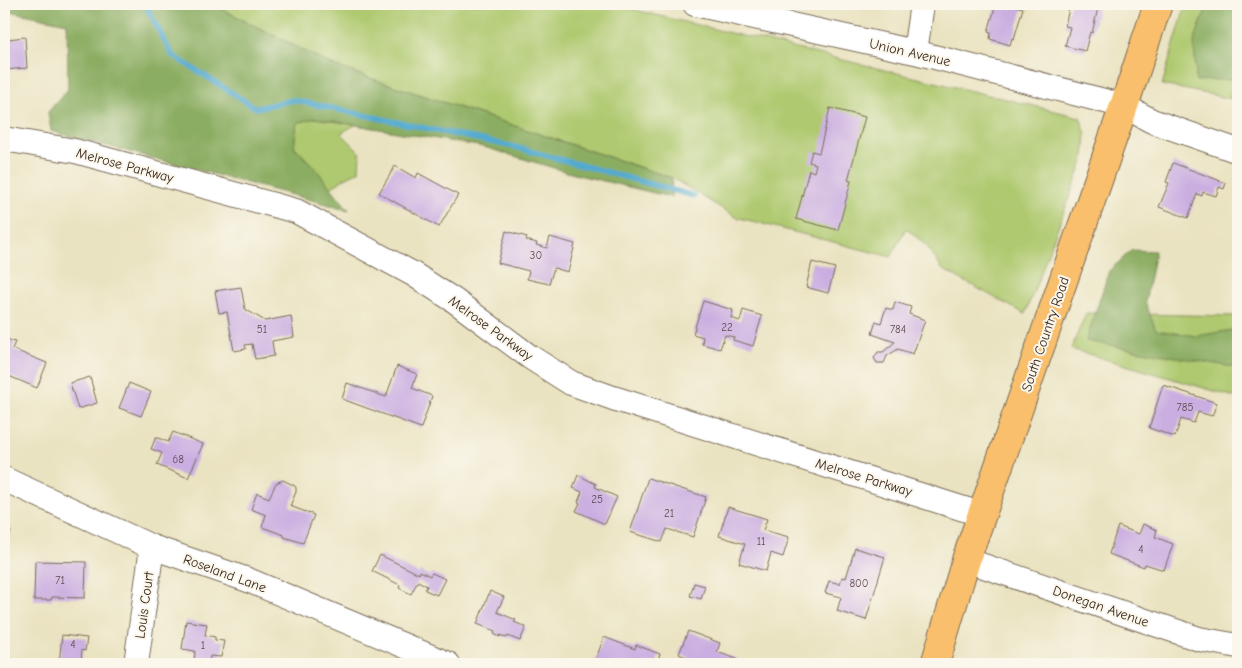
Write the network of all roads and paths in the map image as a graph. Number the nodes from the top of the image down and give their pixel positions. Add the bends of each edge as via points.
1 (699, 4) edge
2 (922, 4) edge
3 (1158, 4) edge
4 (915, 52) junction
5 (1124, 106) junction
6 (4, 139) edge
7 (1238, 151) edge
8 (4, 479) edge
9 (983, 515) junction
10 (152, 547) junction
11 (966, 560) junction
12 (1238, 646) edge
13 (136, 664) edge
14 (448, 664) edge
15 (935, 664) edge

1 - 4 street, Union Avenue
2 - 4 street
3 - 5 main road, South Country Road
4 - 5 street, Union Avenue
5 - 7 street, Union Avenue via 1152,121
5 - 9 main road, South Country Road
6 - 9 street, Melrose Parkway via 75,151 296,211 413,274 571,383
8 - 10 street, Roseland Lane
9 - 11 main road, South Country Road
10 - 13 street, Louis Court
10 - 14 street, Roseland Lane via 248,580
11 - 12 street, Donegan Avenue via 1199,639
11 - 15 main road, South Country Road

